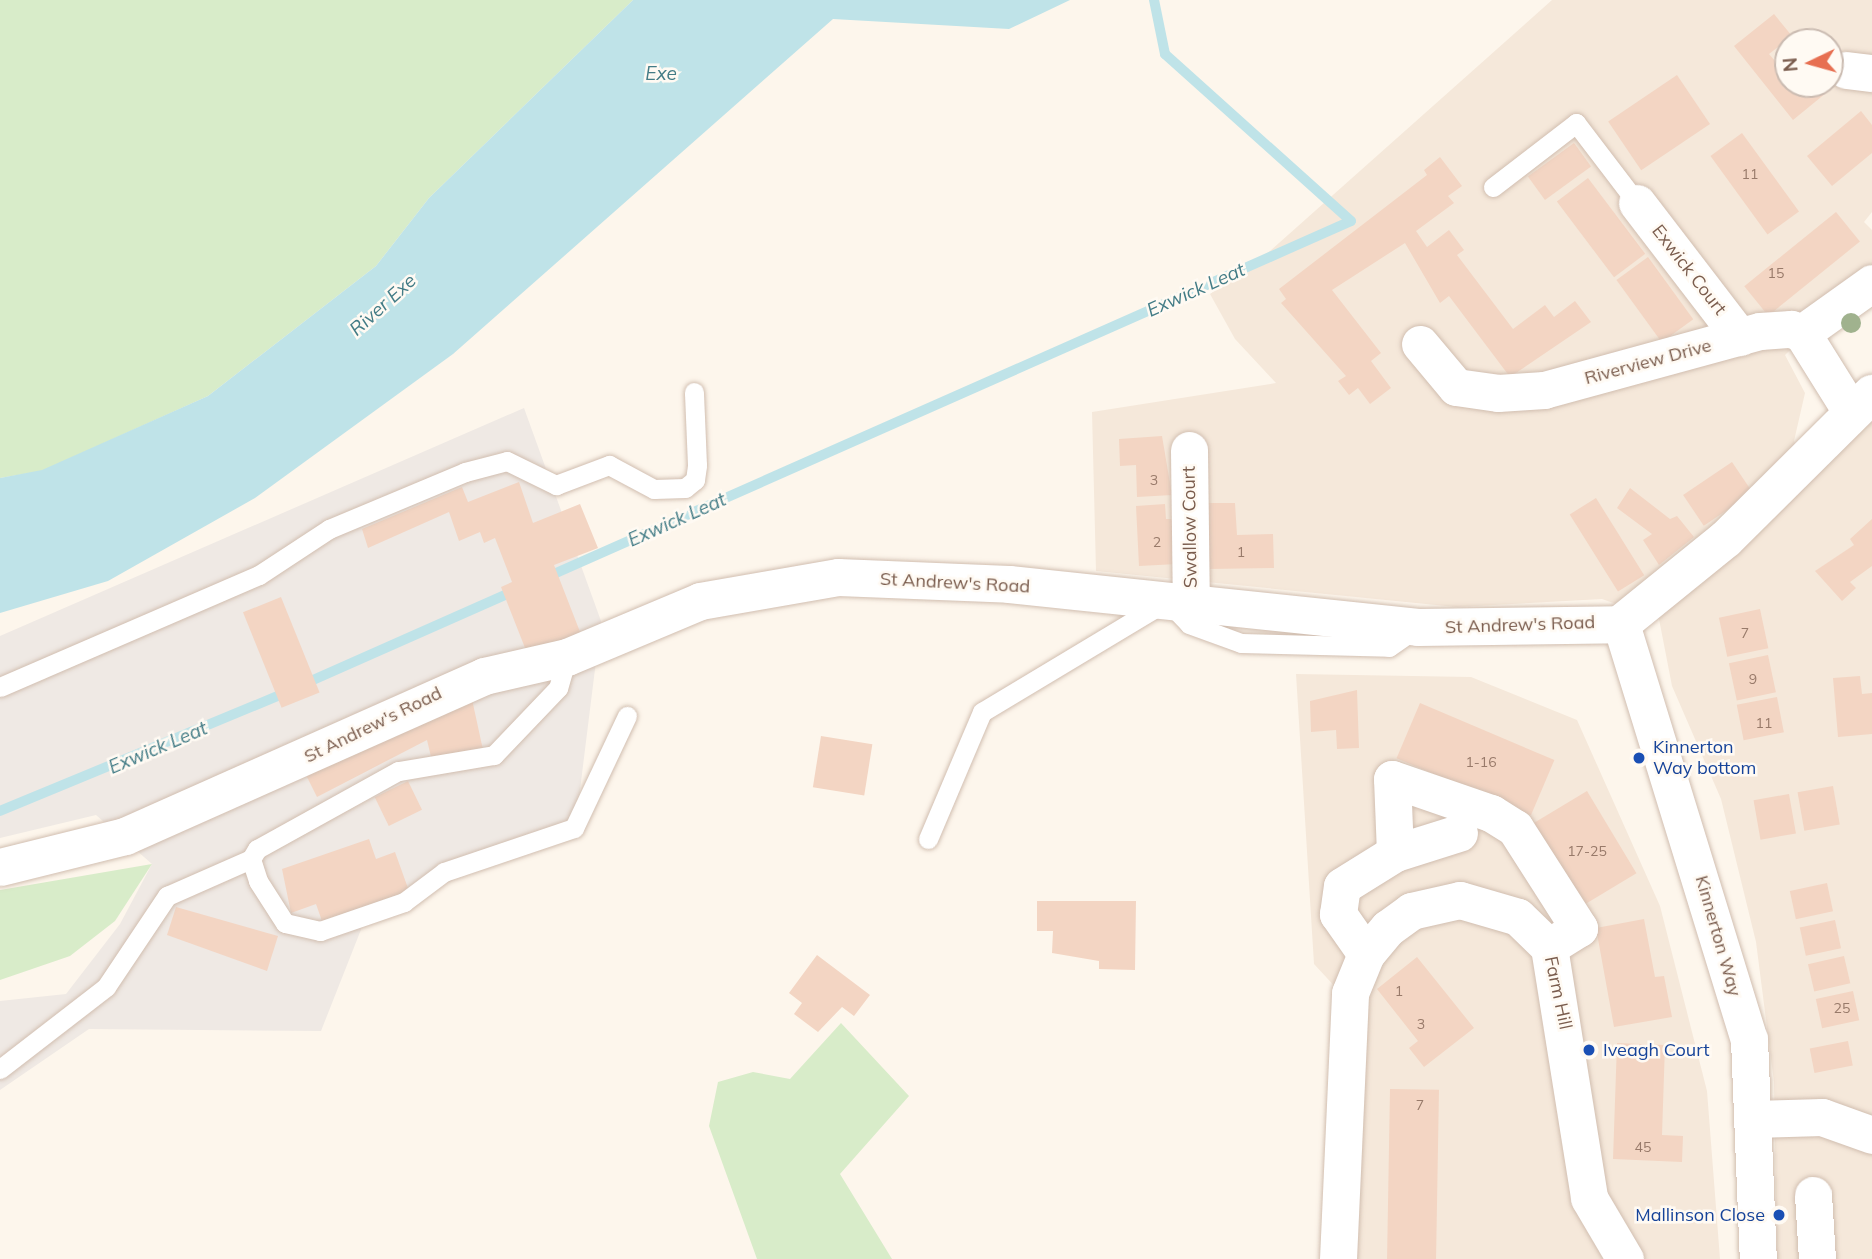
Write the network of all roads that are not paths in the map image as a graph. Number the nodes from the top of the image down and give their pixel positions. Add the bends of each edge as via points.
1 (1493, 187) dead end
2 (1637, 203) joint
3 (1872, 283) edge
4 (1802, 333) junction
5 (1740, 337) junction
6 (1420, 344) dead end
7 (694, 392) dead end
8 (1862, 404) edge
9 (1189, 450) dead end
10 (1179, 602) junction
11 (1621, 624) junction
12 (567, 657) junction
13 (0, 687) edge
14 (627, 716) dead end
15 (1459, 833) dead end
16 (928, 839) dead end
17 (1395, 853) junction
18 (251, 859) junction
19 (0, 867) edge
20 (1549, 947) junction
21 (1366, 954) junction
22 (0, 1069) edge
23 (1754, 1119) junction
24 (1872, 1135) edge
25 (1813, 1195) dead end
26 (1338, 1259) edge
27 (1625, 1259) edge
28 (1758, 1259) edge
29 (1817, 1259) edge

1 - 2 lane via 1576,123
2 - 5 street, Exwick Court
3 - 4 street
4 - 5 street, Riverview Drive
4 - 8 street
5 - 6 street, Riverview Drive via 1544,390 1498,393 1456,387
7 - 13 lane via 697,465 695,480 685,488 654,489 609,465 555,485 507,461 466,472 329,529 259,575
8 - 11 street, St Andrew's Road via 1727,539
9 - 10 street, Swallow Court
10 - 11 street, St Andrew's Road via 1418,627
10 - 12 street, St Andrew's Road via 1009,584 838,577 700,601
10 - 16 lane via 982,712
11 - 23 street, Kinnerton Way via 1749,1039
12 - 18 lane via 558,688 494,755 398,771 257,849
12 - 19 street, St Andrew's Road via 420,699 125,836
14 - 18 lane via 574,828 444,872 404,902 304,932 272,907
15 - 17 street
17 - 20 street via 1392,779 1491,813 1514,828 1579,928
17 - 21 street via 1342,886 1338,914
18 - 22 lane via 167,896 106,987
20 - 21 street, Farm Hill via 1518,917 1460,900 1411,911
20 - 27 street, Farm Hill via 1589,1198
21 - 26 street, Farm Hill via 1345,1021
23 - 24 street via 1822,1117
23 - 28 street, Kinnerton Way
25 - 29 street

